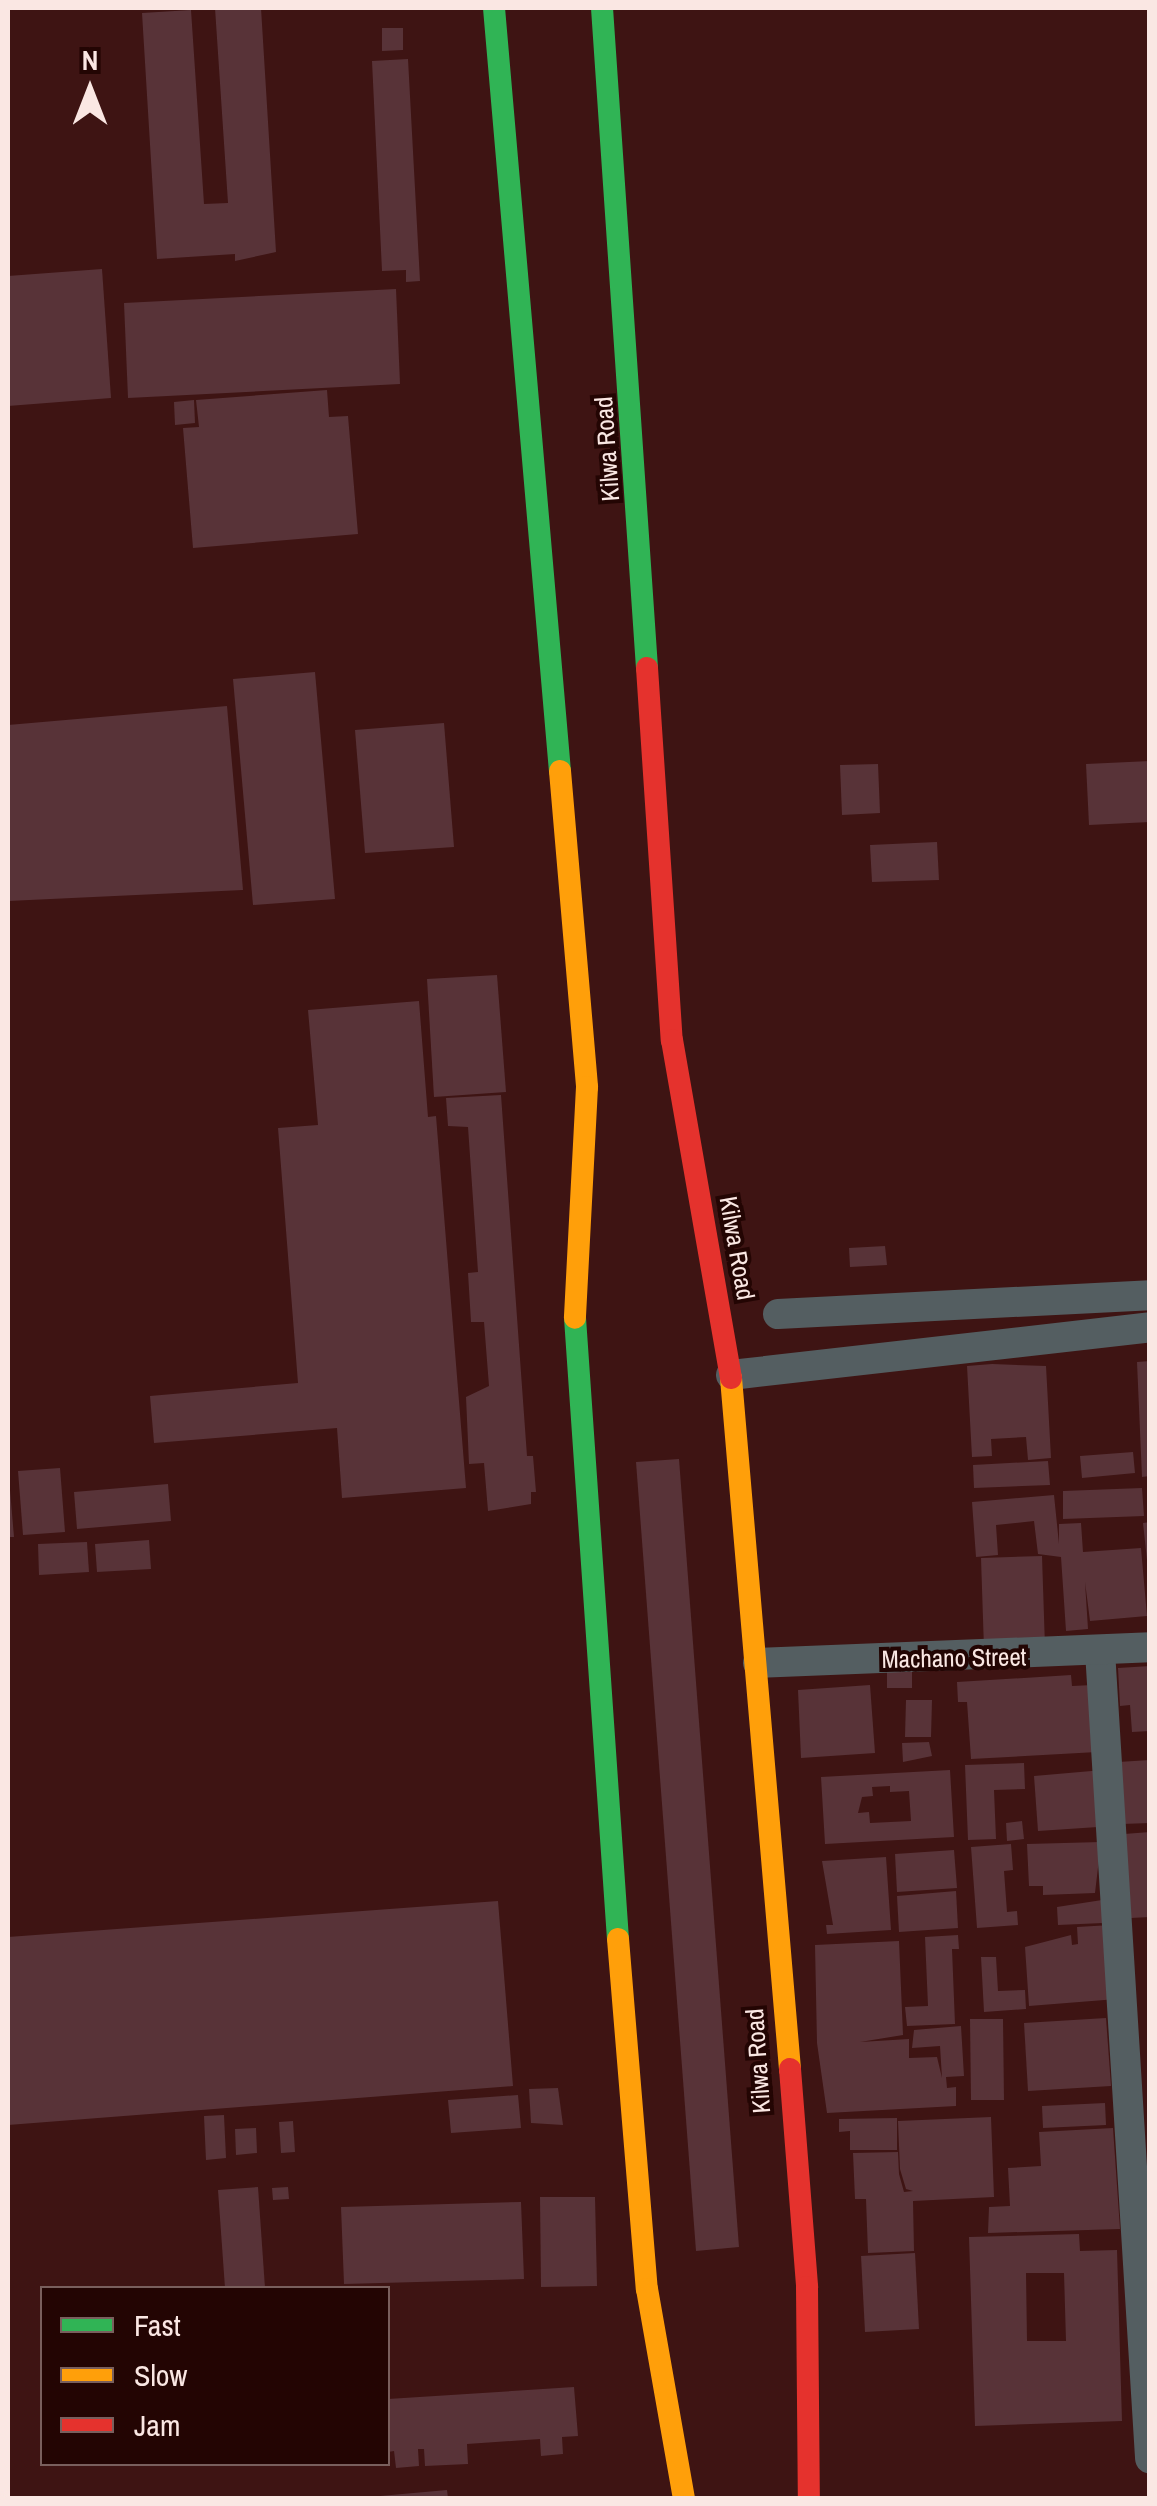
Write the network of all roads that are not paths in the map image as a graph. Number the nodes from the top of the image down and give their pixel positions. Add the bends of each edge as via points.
1 (494, 8) edge
2 (602, 8) edge
3 (1150, 1295) edge
4 (778, 1314) dead end
5 (1150, 1327) edge
6 (731, 1375) junction
7 (1150, 1647) edge
8 (1100, 1652) junction
9 (758, 1663) junction
10 (1150, 2458) edge
11 (684, 2498) edge
12 (808, 2498) edge

1 - 11 highway via 586,1087 574,1358 599,1692 647,2289
2 - 6 highway, Kilwa Road via 672,1040
3 - 4 street
5 - 6 street
6 - 9 highway, Kilwa Road
7 - 8 street, Machano Street
8 - 9 street, Machano Street
8 - 10 street
9 - 12 highway, Kilwa Road via 807,2287 813,2448

